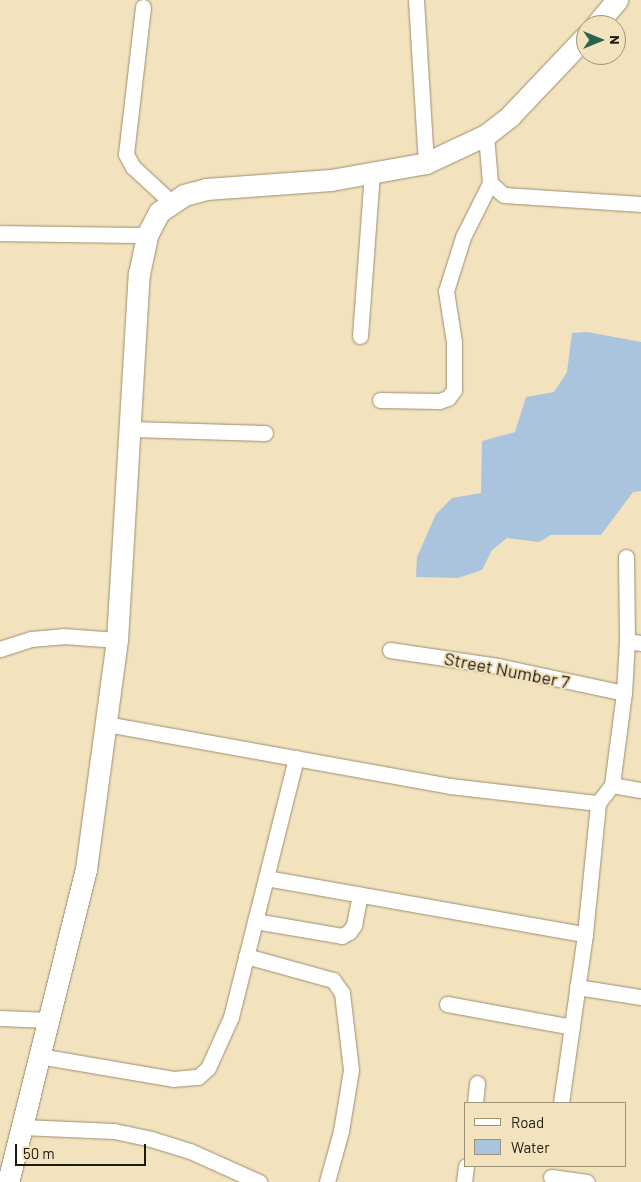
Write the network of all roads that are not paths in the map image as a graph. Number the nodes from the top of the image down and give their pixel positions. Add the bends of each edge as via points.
1 (416, 0) edge
2 (617, 0) edge
3 (143, 7) dead end
4 (604, 15) edge
5 (576, 47) edge
6 (486, 135) junction
7 (426, 163) junction
8 (372, 174) junction
9 (490, 183) junction
10 (172, 203) junction
11 (641, 204) edge
12 (0, 233) edge
13 (147, 235) junction
14 (360, 336) dead end
15 (380, 400) dead end
16 (130, 429) junction
17 (265, 434) dead end
18 (626, 557) dead end
19 (117, 640) junction
20 (634, 642) edge
21 (0, 648) edge
22 (390, 650) dead end
23 (624, 693) junction
24 (106, 724) junction
25 (296, 758) junction
26 (612, 786) junction
27 (641, 790) edge
28 (598, 802) junction
29 (266, 878) junction
30 (360, 895) junction
31 (255, 921) junction
32 (585, 934) junction
33 (246, 956) junction
34 (578, 987) junction
35 (641, 997) edge
36 (447, 1004) dead end
37 (0, 1018) edge
38 (49, 1020) junction
39 (572, 1027) junction
40 (39, 1056) junction
41 (477, 1083) dead end
42 (474, 1102) edge
43 (561, 1102) edge
44 (21, 1127) junction
45 (466, 1167) edge
46 (551, 1175) edge
47 (8, 1182) edge
48 (259, 1182) edge
49 (327, 1182) edge
50 (464, 1182) edge
51 (587, 1182) edge

1 - 7 street
2 - 4 main road
3 - 10 street via 126,154 133,167
5 - 6 main road via 510,116
6 - 7 main road
6 - 9 street
7 - 8 main road
8 - 10 main road via 206,189 184,195
8 - 14 street
9 - 11 street via 504,195
9 - 15 street via 464,237 446,292 454,342 454,390 448,398 439,401
10 - 13 main road via 159,212
12 - 13 street
13 - 16 main road via 139,274
16 - 17 street
16 - 19 main road
18 - 20 street
19 - 21 street via 63,636 31,639
19 - 24 main road
20 - 23 street
22 - 23 street, Street Number 7 via 498,666
23 - 26 street
24 - 25 street
24 - 38 main road via 86,869
25 - 28 street via 450,786
25 - 29 street
26 - 27 street
26 - 28 street
28 - 32 street
29 - 30 street
29 - 31 street
30 - 31 street via 354,924 342,936
30 - 32 street
31 - 33 street
32 - 34 street
33 - 40 street via 218,1052 208,1068 198,1076 173,1079
33 - 49 street via 333,980 342,993 351,1070 341,1131
34 - 35 street
34 - 39 street
36 - 39 street
37 - 38 street
38 - 40 main road
39 - 43 street
40 - 44 main road
41 - 42 street
44 - 47 main road
44 - 48 street via 114,1131 150,1139 190,1151
45 - 50 street
46 - 51 street

